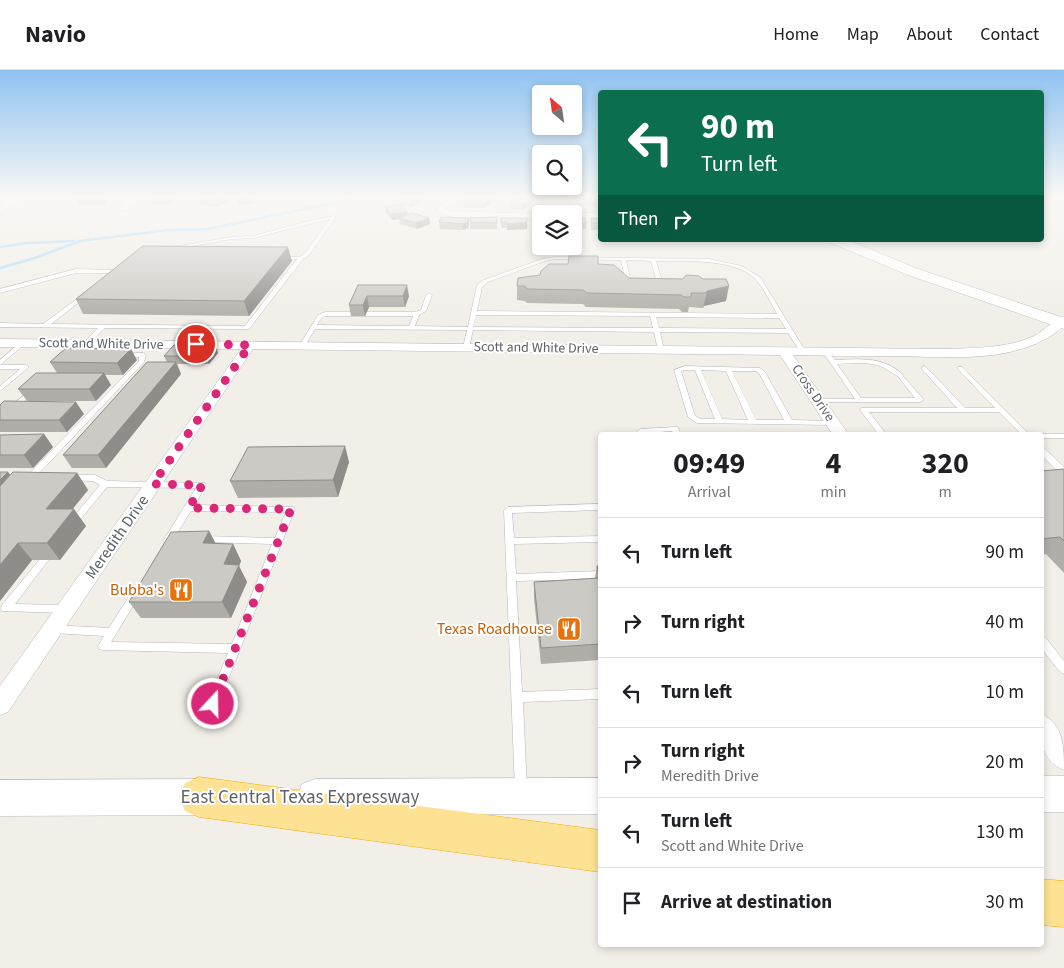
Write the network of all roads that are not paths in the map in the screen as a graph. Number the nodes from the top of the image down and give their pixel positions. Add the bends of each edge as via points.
1 (221, 240) edge
2 (317, 240) edge
3 (841, 242) edge
4 (858, 242) edge
5 (165, 250) edge
6 (272, 258) edge
7 (301, 258) junction
8 (623, 258) junction
9 (653, 259) junction
10 (122, 267) edge
11 (115, 272) junction
12 (101, 282) edge
13 (637, 284) edge
14 (644, 284) edge
15 (0, 290) edge
16 (90, 291) edge
17 (429, 295) dead end
18 (473, 313) junction
19 (416, 314) junction
20 (554, 314) junction
21 (653, 315) junction
22 (782, 316) junction
23 (1063, 320) edge
24 (0, 325) edge
25 (44, 326) junction
26 (103, 326) junction
27 (313, 327) junction
28 (411, 328) junction
29 (470, 328) junction
30 (554, 329) junction
31 (656, 330) junction
32 (791, 331) junction
33 (0, 343) edge
34 (23, 343) junction
35 (86, 344) junction
36 (250, 345) junction
37 (302, 346) junction
38 (466, 348) junction
39 (661, 350) junction
40 (784, 352) junction
41 (803, 352) junction
42 (116, 355) edge
43 (830, 357) junction
44 (879, 357) junction
45 (0, 365) edge
46 (697, 368) junction
47 (728, 368) junction
48 (924, 368) dead end
49 (960, 368) dead end
50 (41, 382) edge
51 (0, 389) edge
52 (818, 400) junction
53 (859, 400) junction
54 (920, 400) joint
55 (963, 410) junction
56 (1001, 410) junction
57 (0, 419) edge
58 (719, 422) junction
59 (753, 422) junction
60 (789, 422) junction
61 (833, 423) junction
62 (641, 432) edge
63 (676, 432) edge
64 (839, 432) edge
65 (881, 432) edge
66 (1023, 432) edge
67 (1044, 436) edge
68 (1064, 436) edge
69 (1044, 453) edge
70 (1064, 472) edge
71 (15, 477) edge
72 (30, 478) junction
73 (48, 478) edge
74 (57, 478) edge
75 (104, 484) junction
76 (153, 484) junction
77 (18, 491) edge
78 (598, 507) edge
79 (189, 508) junction
80 (71, 526) edge
81 (598, 539) edge
82 (278, 541) junction
83 (510, 541) junction
84 (44, 560) edge
85 (598, 575) edge
86 (511, 578) junction
87 (140, 585) edge
88 (67, 609) junction
89 (3, 612) edge
90 (52, 629) junction
91 (112, 632) junction
92 (1044, 644) edge
93 (235, 649) junction
94 (1064, 669) edge
95 (598, 694) edge
96 (517, 697) junction
97 (213, 704) dead end
98 (0, 705) edge
99 (1044, 729) edge
100 (1064, 758) edge
101 (1044, 794) edge
102 (1064, 794) edge
103 (522, 796) junction
104 (598, 796) edge
105 (200, 797) junction
106 (0, 798) edge
107 (598, 851) edge
108 (1044, 902) edge
109 (1064, 904) edge

1 - 5 lane
2 - 7 lane
3 - 23 main road via 913,272
4 - 23 main road
6 - 7 lane
7 - 26 lane via 247,328
8 - 9 lane
8 - 13 lane via 629,284
8 - 18 lane via 544,260 479,286
9 - 14 lane via 660,284
9 - 22 lane via 709,260 740,267 762,282
10 - 11 lane
11 - 12 lane
11 - 15 lane via 76,270
16 - 25 lane
17 - 19 lane via 423,312
18 - 20 lane
18 - 29 lane
19 - 27 lane via 334,312 320,316
19 - 28 lane
20 - 21 lane
20 - 30 lane
21 - 22 lane
21 - 31 lane
22 - 32 lane
23 - 44 street, Scott and White Drive via 1040,336 998,350
24 - 25 lane
25 - 26 lane
26 - 35 lane
27 - 28 lane
27 - 37 lane
28 - 29 lane
29 - 30 lane
29 - 38 lane
30 - 31 lane
31 - 32 lane
31 - 39 lane
32 - 41 lane
33 - 34 street, Scott and White Drive
34 - 35 street, Scott and White Drive
34 - 45 lane
35 - 36 street, Scott and White Drive
36 - 37 street, Scott and White Drive
36 - 76 street, Meredith Drive
37 - 38 street, Scott and White Drive
38 - 39 street, Scott and White Drive
39 - 40 street, Scott and White Drive
40 - 41 street, Scott and White Drive
40 - 52 street, Cross Drive
41 - 43 street, Scott and White Drive
42 - 72 lane via 143,355 142,361
43 - 44 street, Scott and White Drive
43 - 53 lane
44 - 54 lane via 893,366
45 - 51 lane via 26,367
46 - 47 lane
46 - 58 lane
46 - 58 lane via 677,370 692,417
47 - 59 lane
47 - 60 lane via 754,368 762,372
48 - 55 lane
49 - 56 lane
50 - 57 lane
52 - 53 lane
52 - 61 street, Cross Drive
53 - 54 lane
55 - 56 lane
55 - 65 lane via 864,410
56 - 66 lane
58 - 59 lane
59 - 60 lane
60 - 61 lane
61 - 64 street, Cross Drive
62 - 63 lane via 675,429
67 - 68 lane
69 - 70 lane
71 - 72 lane
72 - 73 lane
72 - 77 lane
74 - 75 lane via 95,478
75 - 76 lane
75 - 80 lane
76 - 79 lane via 202,485
76 - 88 street, Meredith Drive
78 - 83 lane via 508,510
79 - 82 lane via 176,540
79 - 82 lane via 291,509
81 - 83 lane
82 - 93 lane
83 - 86 lane
84 - 89 lane
85 - 86 lane
86 - 96 lane
87 - 91 lane
88 - 89 lane
88 - 90 street, Meredith Drive
90 - 91 lane
90 - 98 street, Meredith Drive
91 - 93 lane via 103,646
92 - 94 lane
93 - 97 lane
95 - 96 lane
96 - 103 lane
99 - 100 street
101 - 102 main road
103 - 104 main road, East Central Texas Expressway
103 - 105 main road, East Central Texas Expressway
105 - 106 main road, East Central Texas Expressway
105 - 107 highway
108 - 109 highway

